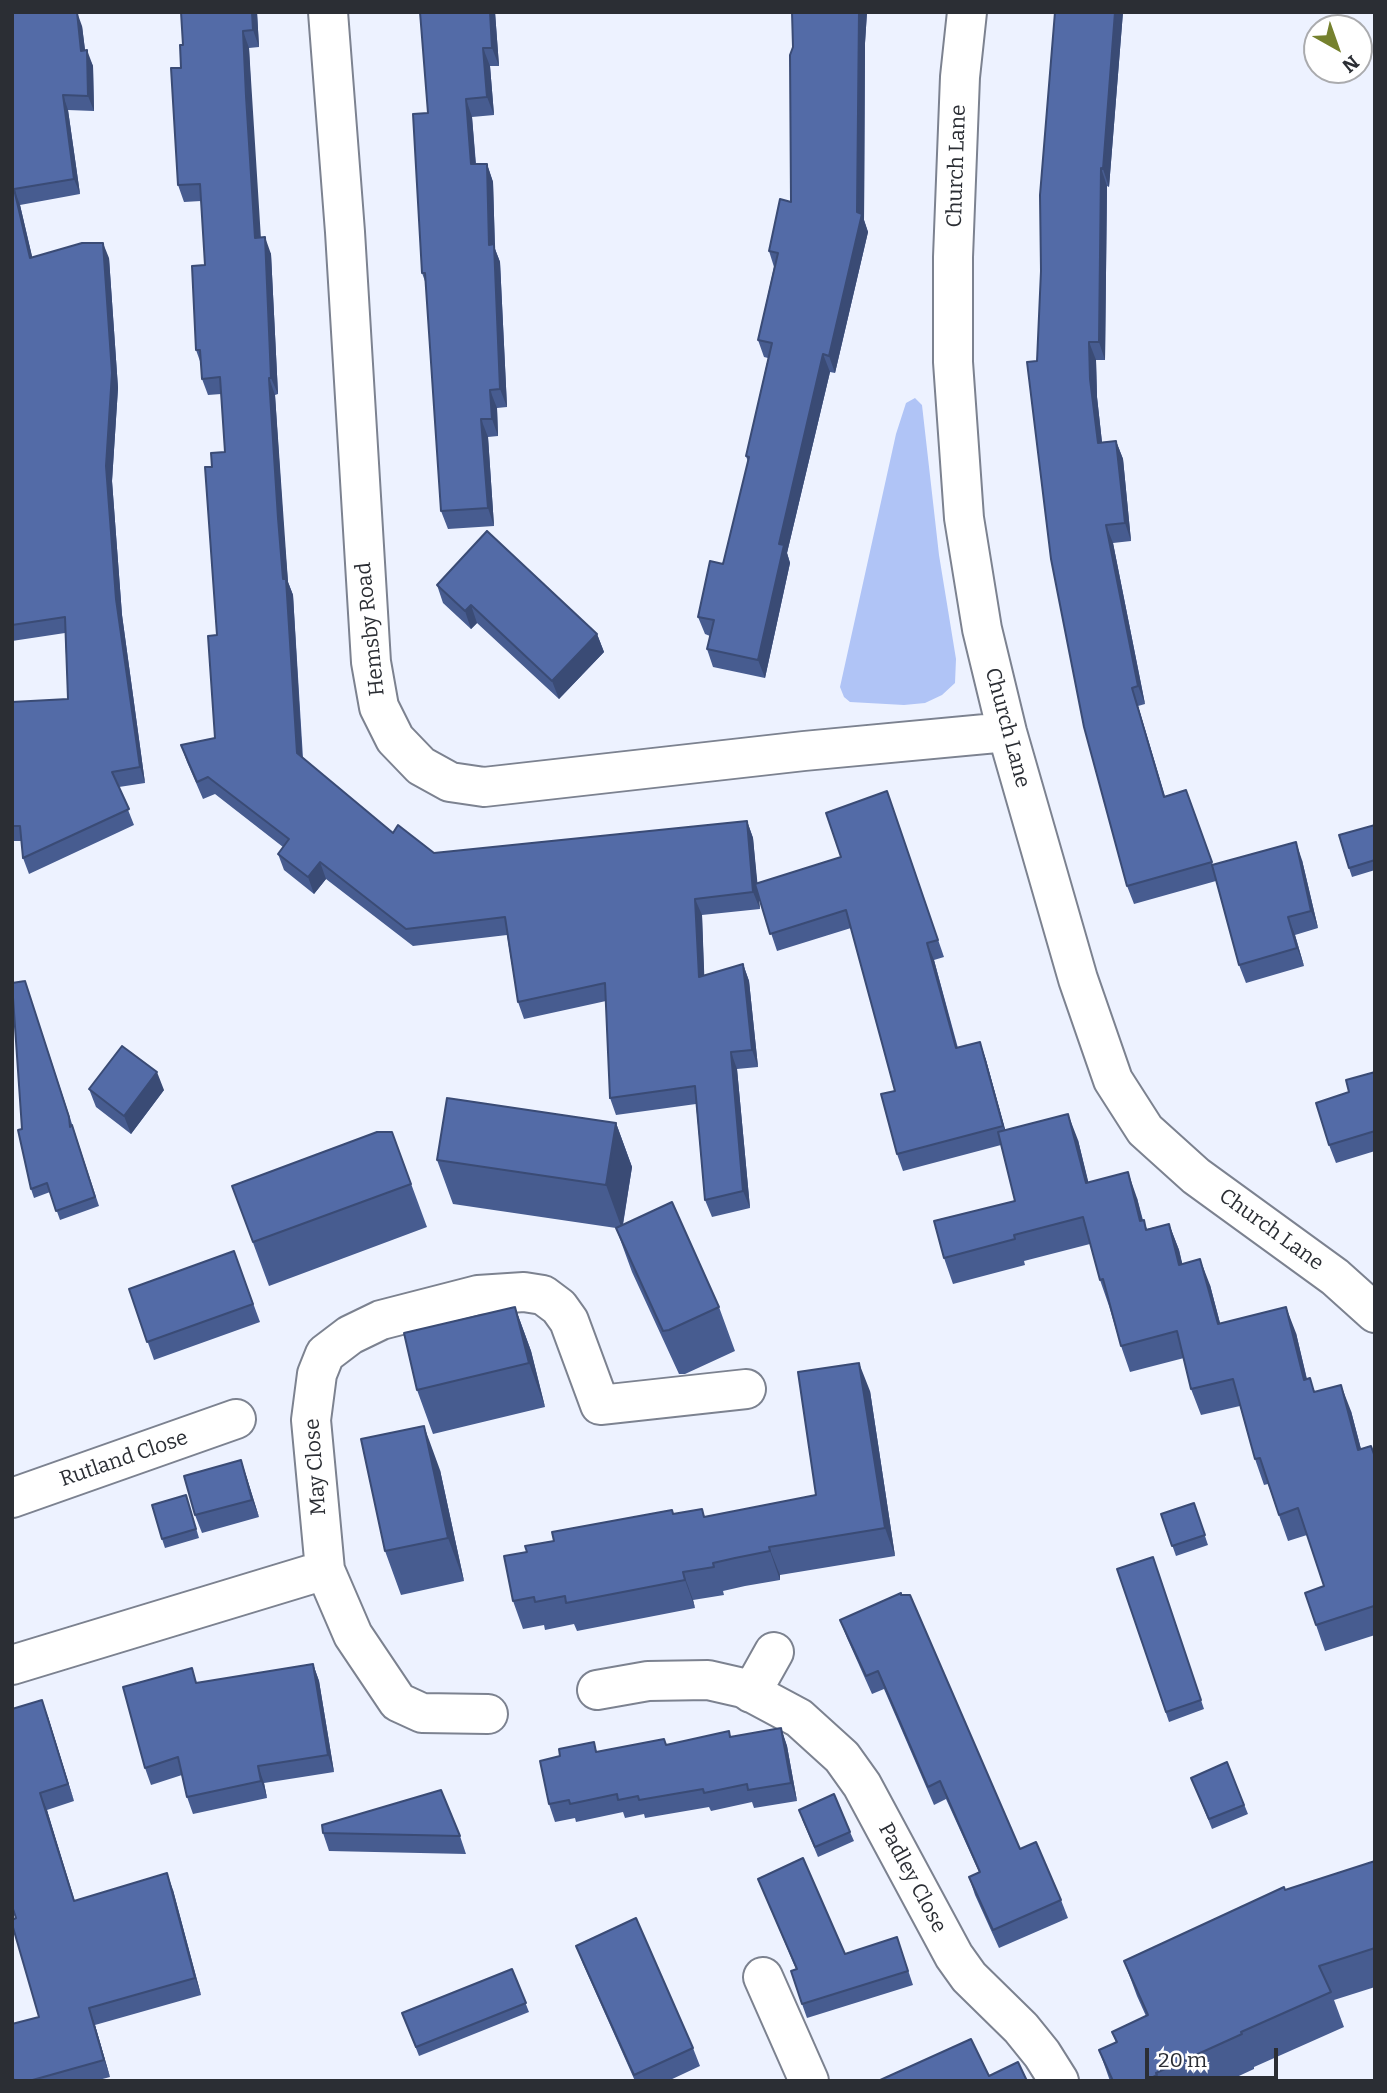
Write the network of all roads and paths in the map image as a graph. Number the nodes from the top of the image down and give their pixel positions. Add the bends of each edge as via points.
1 (328, 12) edge
2 (967, 12) edge
3 (1007, 732) junction
4 (1375, 1313) edge
5 (746, 1389) dead end
6 (236, 1419) dead end
7 (12, 1499) edge
8 (325, 1570) junction
9 (774, 1652) dead end
10 (12, 1665) edge
11 (597, 1690) dead end
12 (751, 1693) junction
13 (488, 1714) dead end
14 (763, 1977) dead end
15 (810, 2081) edge
16 (1059, 2081) edge

1 - 3 street, Hemsby Road via 371,663 379,707 395,739 421,766 450,782 484,787
2 - 3 street, Church Lane via 960,77 953,362 964,517 982,629
3 - 4 street, Church Lane via 1078,979 1119,1090 1145,1129 1196,1176 1335,1277
5 - 8 street, May Close via 600,1405 569,1321 543,1295 478,1295 381,1320 350,1335 326,1354 317,1374 311,1420
6 - 7 street, Rutland Close
8 - 10 street
8 - 13 street, May Close via 353,1635 398,1702 422,1713
9 - 12 street
11 - 12 street, Padley Close via 648,1681 708,1680
12 - 16 street, Padley Close via 799,1718 842,1757 968,1977 1021,2028
14 - 15 street

